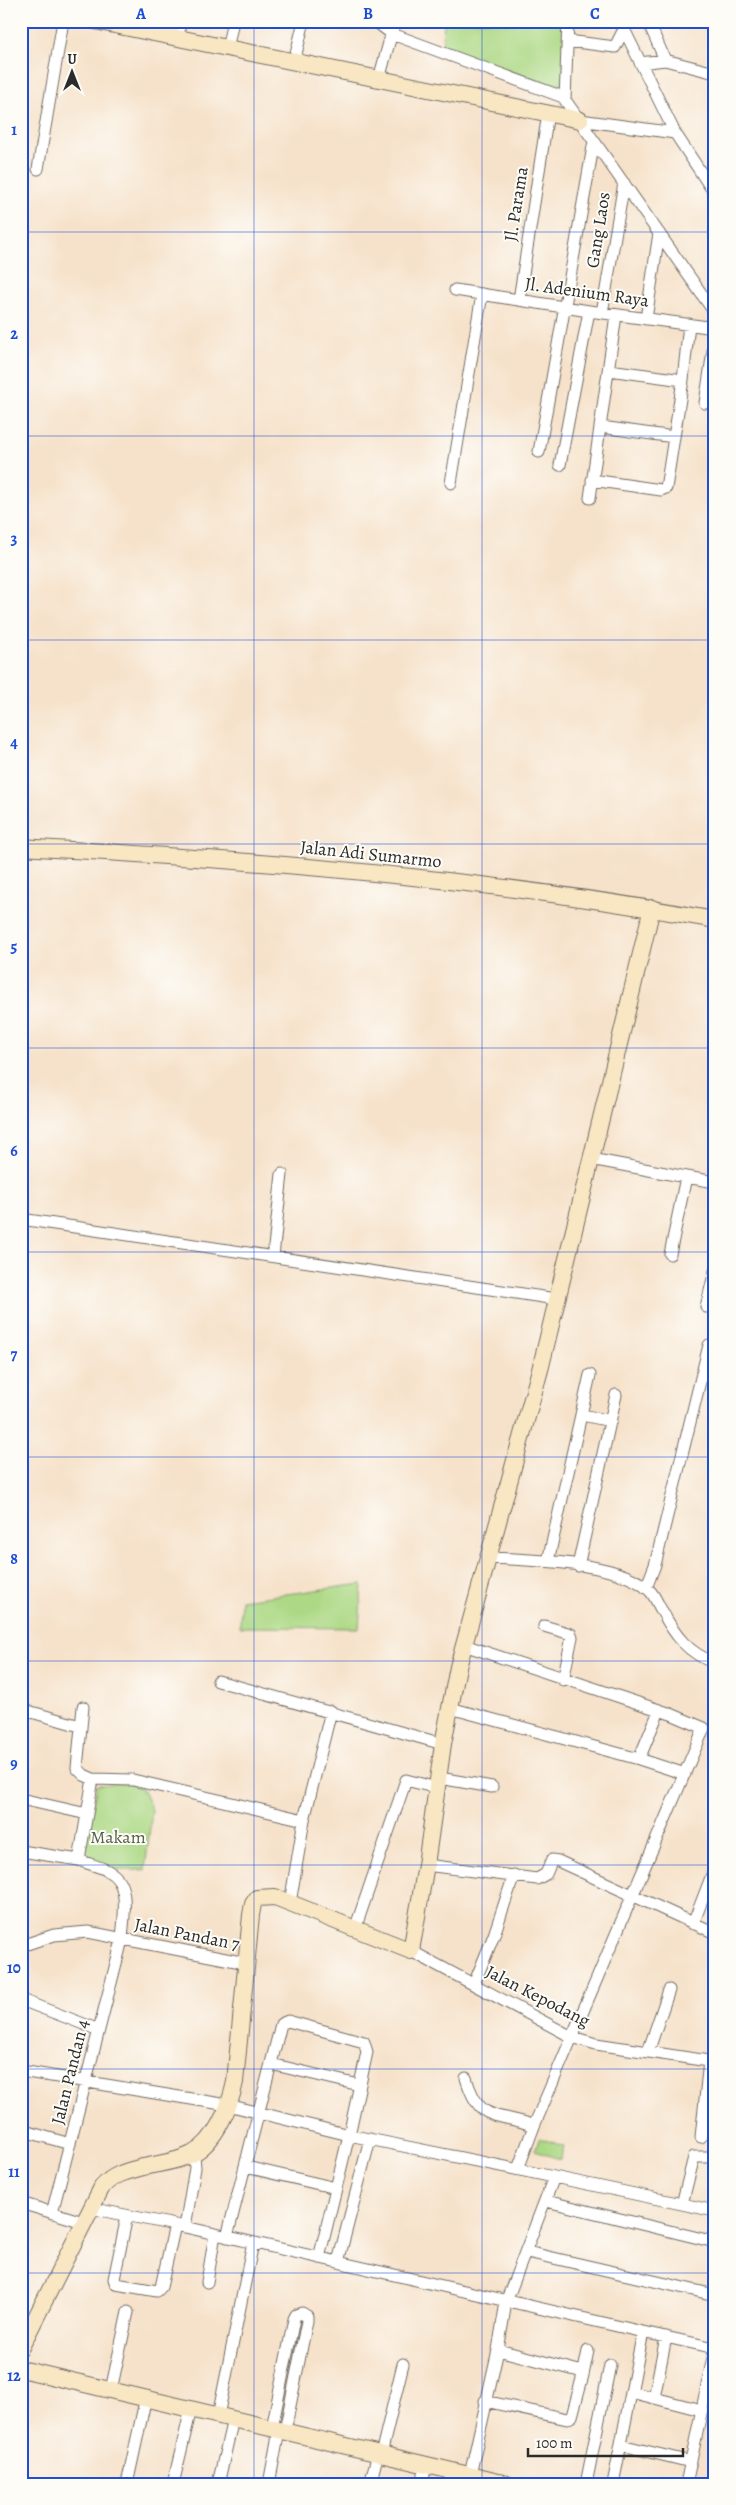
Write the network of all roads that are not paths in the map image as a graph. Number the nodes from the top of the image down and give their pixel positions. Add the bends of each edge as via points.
1 (63, 21) edge
2 (95, 21) edge
3 (181, 21) edge
4 (233, 21) edge
5 (304, 21) edge
6 (375, 21) edge
7 (395, 21) edge
8 (568, 21) edge
9 (648, 21) edge
10 (125, 24) edge
11 (622, 25) edge
12 (392, 34) junction
13 (177, 38) junction
14 (568, 41) junction
15 (227, 48) junction
16 (651, 61) junction
17 (294, 62) junction
18 (715, 72) edge
19 (379, 79) junction
20 (565, 100) junction
21 (548, 113) junction
22 (580, 120) junction
23 (674, 133) junction
24 (594, 141) junction
25 (38, 169) dead end
26 (624, 183) junction
27 (715, 194) edge
28 (659, 233) junction
29 (455, 290) dead end
30 (482, 294) junction
31 (519, 300) junction
32 (565, 307) junction
33 (589, 311) junction
34 (602, 313) junction
35 (715, 313) edge
36 (616, 315) junction
37 (646, 318) junction
38 (688, 324) junction
39 (715, 328) edge
40 (715, 338) edge
41 (609, 370) junction
42 (683, 380) junction
43 (705, 403) dead end
44 (600, 427) junction
45 (674, 437) junction
46 (539, 452) dead end
47 (560, 465) dead end
48 (592, 480) junction
49 (451, 483) dead end
50 (590, 498) dead end
51 (21, 847) edge
52 (652, 908) junction
53 (715, 920) edge
54 (591, 1159) junction
55 (282, 1174) dead end
56 (686, 1177) junction
57 (715, 1182) edge
58 (21, 1219) edge
59 (670, 1254) dead end
60 (273, 1256) junction
61 (715, 1271) edge
62 (556, 1299) junction
63 (706, 1307) dead end
64 (709, 1344) dead end
65 (590, 1375) dead end
66 (616, 1395) dead end
67 (582, 1415) junction
68 (612, 1420) junction
69 (488, 1558) junction
70 (548, 1562) junction
71 (578, 1566) junction
72 (646, 1588) junction
73 (544, 1626) dead end
74 (464, 1645) junction
75 (715, 1663) edge
76 (563, 1680) junction
77 (218, 1681) dead end
78 (83, 1707) dead end
79 (450, 1708) junction
80 (21, 1710) edge
81 (331, 1711) junction
82 (659, 1711) junction
83 (80, 1726) junction
84 (444, 1744) junction
85 (639, 1759) junction
86 (685, 1774) junction
87 (93, 1779) junction
88 (438, 1783) junction
89 (492, 1788) dead end
90 (21, 1799) edge
91 (87, 1814) junction
92 (304, 1820) junction
93 (21, 1851) edge
94 (79, 1860) junction
95 (426, 1865) junction
96 (715, 1867) edge
97 (514, 1875) junction
98 (632, 1896) junction
99 (290, 1903) junction
100 (694, 1924) junction
101 (355, 1929) junction
102 (715, 1933) edge
103 (122, 1940) junction
104 (21, 1946) edge
105 (411, 1951) junction
106 (246, 1964) junction
107 (474, 1984) junction
108 (668, 1990) dead end
109 (24, 2001) dead end
110 (99, 2030) junction
111 (572, 2037) junction
112 (648, 2052) junction
113 (712, 2062) edge
114 (271, 2064) junction
115 (21, 2071) edge
116 (466, 2078) dead end
117 (85, 2083) junction
118 (359, 2084) junction
119 (228, 2106) junction
120 (259, 2114) junction
121 (21, 2130) edge
122 (532, 2130) junction
123 (349, 2134) junction
124 (701, 2138) dead end
125 (370, 2139) junction
126 (70, 2144) junction
127 (194, 2154) junction
128 (715, 2157) edge
129 (246, 2167) junction
130 (518, 2169) junction
131 (554, 2177) junction
132 (336, 2188) junction
133 (546, 2201) junction
134 (21, 2203) edge
135 (682, 2204) junction
136 (715, 2211) edge
137 (52, 2213) junction
138 (86, 2215) junction
139 (127, 2216) junction
140 (180, 2226) junction
141 (215, 2234) junction
142 (227, 2237) junction
143 (715, 2242) edge
144 (253, 2243) junction
145 (527, 2252) junction
146 (320, 2258) junction
147 (338, 2262) junction
148 (207, 2282) dead end
149 (715, 2295) edge
150 (506, 2302) junction
151 (128, 2312) dead end
152 (643, 2332) junction
153 (666, 2337) junction
154 (21, 2346) edge
155 (715, 2348) edge
156 (498, 2350) junction
157 (588, 2351) dead end
158 (288, 2355) junction
159 (301, 2358) junction
160 (403, 2364) dead end
161 (610, 2365) dead end
162 (21, 2368) edge
163 (583, 2376) junction
164 (111, 2390) junction
165 (631, 2392) junction
166 (146, 2397) junction
167 (654, 2398) junction
168 (485, 2401) junction
169 (191, 2409) junction
170 (701, 2410) junction
171 (226, 2417) junction
172 (279, 2430) junction
173 (621, 2445) junction
174 (380, 2453) junction
175 (691, 2462) junction
176 (426, 2465) junction
177 (469, 2480) edge
178 (127, 2484) edge
179 (173, 2484) edge
180 (218, 2484) edge
181 (270, 2484) edge
182 (370, 2484) edge
183 (422, 2484) edge
184 (507, 2484) edge
185 (586, 2484) edge
186 (613, 2484) edge
187 (686, 2484) edge

1 - 25 street
2 - 10 street
3 - 13 street
4 - 15 street
5 - 17 street
6 - 12 street
7 - 12 street
8 - 14 street
9 - 16 street
10 - 13 street
11 - 14 street via 615,47
11 - 16 street
12 - 19 street
12 - 20 street via 556,93
13 - 15 street
14 - 20 street
15 - 17 street
16 - 18 street
16 - 23 street
17 - 19 street
19 - 21 street
20 - 22 street
21 - 22 street
21 - 31 street, Jl. Parama
22 - 23 street
22 - 24 street
23 - 27 street
24 - 26 street
24 - 32 street
26 - 28 street
26 - 34 street, Gang Laos
28 - 35 street
28 - 37 street
29 - 30 street, Jl. Adenium Raya
30 - 31 street, Jl. Adenium Raya
30 - 49 street
31 - 32 street, Jl. Adenium Raya
32 - 33 street, Jl. Adenium Raya
32 - 46 street
33 - 34 street, Jl. Adenium Raya
33 - 47 street
34 - 36 street, Jl. Adenium Raya
36 - 37 street, Jl. Adenium Raya
36 - 41 street
37 - 38 street, Jl. Adenium Raya
38 - 39 street, Jl. Adenium Raya
38 - 42 street
40 - 43 street
41 - 42 street
41 - 44 street
42 - 45 street
44 - 45 street
44 - 48 street
45 - 48 street via 664,490
48 - 50 street
51 - 52 street, Jalan Adi Sumarmo via 329,869
52 - 53 street, Jalan Adi Sumarmo
52 - 54 street
54 - 56 street
54 - 62 street
55 - 60 street
56 - 57 street
56 - 59 street
58 - 60 street
60 - 62 street
61 - 63 street
62 - 69 street via 514,1472
64 - 72 street via 655,1565
65 - 67 street
66 - 68 street
67 - 68 street
67 - 70 street
68 - 71 street
69 - 70 street
69 - 74 street
70 - 71 street
71 - 72 street via 614,1572
72 - 75 street via 684,1645
73 - 76 street via 571,1634
74 - 76 street
74 - 79 street
76 - 82 street
77 - 81 street
78 - 83 street
79 - 84 street
79 - 85 street
80 - 83 street
81 - 84 street
81 - 92 street
82 - 85 street
82 - 86 street via 704,1728
83 - 87 street via 77,1768 84,1776
84 - 88 street
85 - 86 street
86 - 98 street
87 - 91 street
87 - 92 street via 133,1780
88 - 89 street
88 - 95 street
88 - 101 street via 406,1780
90 - 91 street
91 - 94 street
92 - 99 street
93 - 94 street, Jalan Pandan 4
94 - 103 street, Jalan Pandan 4 via 110,1871 118,1878 125,1900
95 - 97 street
95 - 105 street
96 - 100 street
97 - 98 street via 542,1878 554,1860 589,1873
97 - 107 street
98 - 100 street
98 - 111 street
99 - 101 street
99 - 106 street via 266,1896 257,1898 253,1904
100 - 102 street
101 - 105 street
103 - 104 street, Jalan Pandan 7 via 88,1932 65,1933
103 - 106 street, Jalan Pandan 7
103 - 110 street, Jalan Pandan 4
105 - 107 street, Jalan Kepodang
106 - 119 street via 235,2082
107 - 111 street, Jalan Kepodang
108 - 112 street
109 - 110 street
110 - 117 street, Jalan Pandan 4
111 - 112 street, Jalan Kepodang
111 - 122 street
112 - 113 street, Jalan Kepodang
113 - 124 street
114 - 118 street
114 - 118 street via 281,2024 288,2021 364,2042 367,2052
114 - 120 street
115 - 117 street
116 - 122 street via 473,2098 481,2108
117 - 119 street
117 - 126 street, Jalan Pandan 4
118 - 123 street
119 - 120 street
119 - 127 street via 212,2134
120 - 123 street
120 - 129 street
121 - 126 street
122 - 130 street
123 - 125 street
123 - 132 street
125 - 130 street
125 - 147 street
126 - 137 street, Jalan Pandan 4
127 - 138 street via 113,2176 102,2187
127 - 140 street via 195,2168
128 - 135 street via 694,2157
129 - 132 street
129 - 142 street
130 - 131 street
131 - 133 street
131 - 135 street
132 - 146 street
133 - 143 street
133 - 145 street
134 - 137 street
135 - 136 street
137 - 138 street
138 - 139 street
138 - 154 street
139 - 140 street
139 - 140 street via 114,2279 116,2284 136,2289 157,2290 161,2287
140 - 141 street
141 - 142 street
141 - 148 street
142 - 144 street
144 - 146 street
144 - 171 street
145 - 149 street
145 - 150 street
146 - 147 street
147 - 150 street
150 - 152 street
150 - 156 street
151 - 164 street
152 - 153 street
152 - 165 street
153 - 155 street
153 - 167 street
155 - 170 street
156 - 163 street via 571,2369
156 - 168 street
157 - 163 street
158 - 159 street
158 - 159 street via 296,2314 302,2313 307,2316 307,2321
158 - 172 street
159 - 172 street
160 - 174 street
161 - 185 street
162 - 164 street
163 - 168 street via 572,2416 567,2420
164 - 166 street
165 - 167 street
165 - 173 street
166 - 169 street
166 - 178 street
167 - 170 street
168 - 177 street
169 - 171 street
169 - 179 street
170 - 175 street
171 - 172 street
171 - 180 street
172 - 174 street
172 - 181 street
173 - 175 street
173 - 186 street
174 - 176 street
174 - 182 street
175 - 187 street
176 - 177 street
176 - 183 street
177 - 184 street

